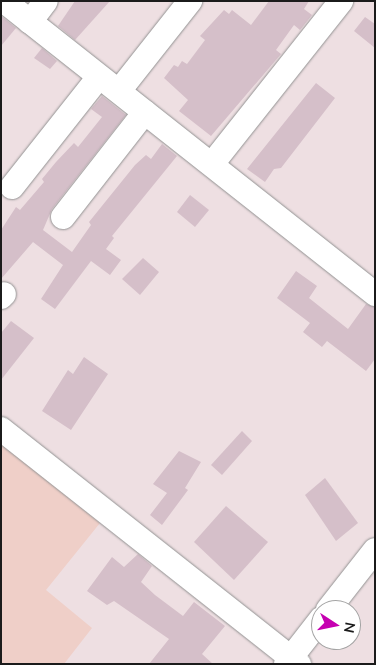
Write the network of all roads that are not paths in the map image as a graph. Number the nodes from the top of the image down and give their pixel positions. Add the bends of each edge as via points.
1 (4, 1) edge
2 (46, 1) edge
3 (190, 1) edge
4 (341, 1) edge
5 (30, 22) junction
6 (99, 77) junction
7 (119, 91) junction
8 (145, 112) junction
9 (212, 164) junction
10 (12, 188) dead end
11 (63, 218) dead end
12 (375, 294) edge
13 (1, 429) edge
14 (375, 550) edge
15 (336, 600) edge
16 (311, 634) edge
17 (292, 662) edge

1 - 5 street
2 - 5 street
3 - 7 street
4 - 9 street
5 - 6 street
6 - 7 street
6 - 10 street
7 - 8 street
8 - 9 street
8 - 11 street
9 - 12 street
13 - 17 street
14 - 15 street
16 - 17 street

